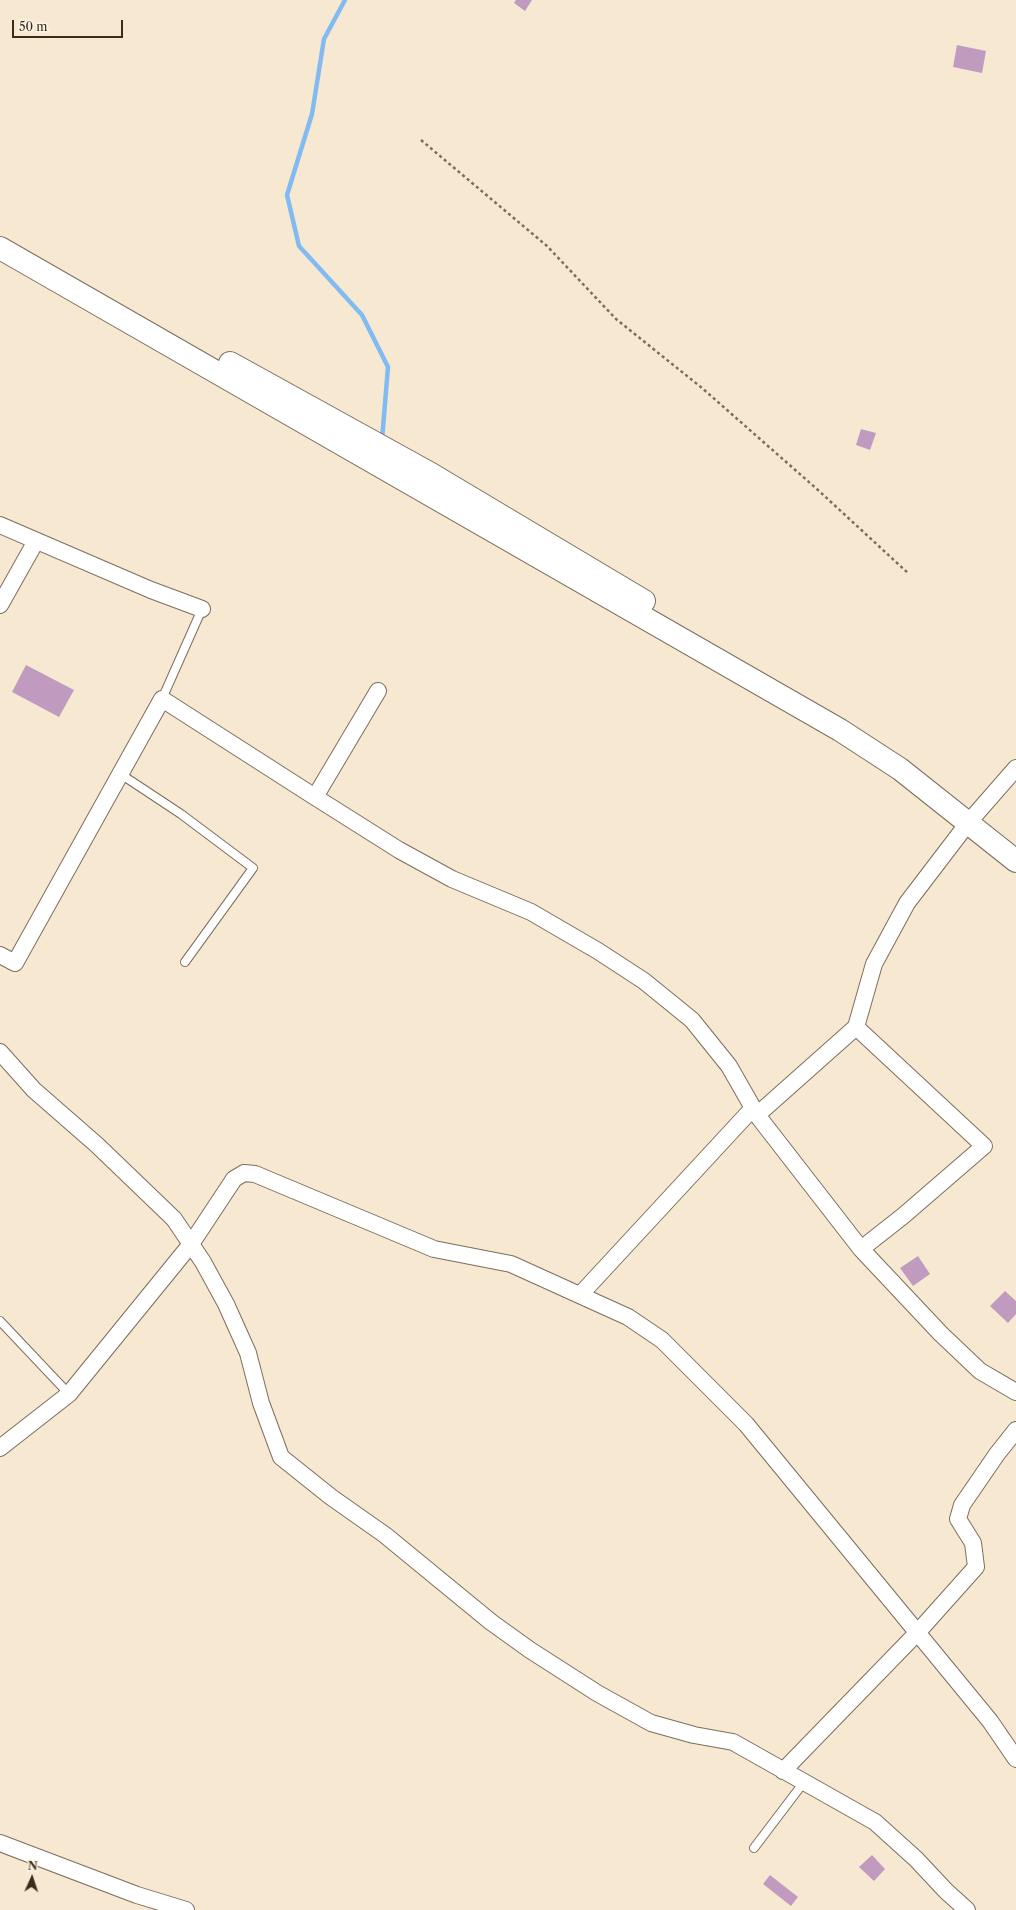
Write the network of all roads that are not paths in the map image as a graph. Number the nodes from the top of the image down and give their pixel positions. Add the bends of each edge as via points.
1 (0, 235) edge
2 (0, 248) edge
3 (246, 380) junction
4 (0, 525) edge
5 (36, 540) junction
6 (0, 605) edge
7 (202, 609) joint
8 (378, 691) dead end
9 (162, 699) junction
10 (1016, 768) edge
11 (119, 773) junction
12 (315, 797) junction
13 (973, 818) junction
14 (1016, 842) edge
15 (1016, 861) edge
16 (0, 955) edge
17 (186, 962) dead end
18 (856, 1026) junction
19 (0, 1052) edge
20 (755, 1111) junction
21 (191, 1244) junction
22 (861, 1249) junction
23 (580, 1295) junction
24 (0, 1321) edge
25 (1016, 1392) edge
26 (69, 1394) junction
27 (1016, 1430) edge
28 (1, 1443) edge
29 (917, 1633) junction
30 (1016, 1759) edge
31 (783, 1771) junction
32 (804, 1782) junction
33 (0, 1843) edge
34 (754, 1848) dead end
35 (186, 1910) edge
36 (967, 1910) edge

1 - 3 main road
2 - 3 main road
3 - 13 main road via 840,730
4 - 5 street
5 - 6 street
5 - 7 street via 151,590
7 - 9 lane
8 - 12 street
9 - 11 street
9 - 12 street
10 - 13 street
11 - 16 street via 15,963
11 - 17 lane via 181,814 253,868
12 - 20 street via 399,850 452,879 531,912 644,981 692,1020 729,1066
13 - 14 main road
13 - 15 main road
13 - 18 street via 907,903 874,964
18 - 20 street
18 - 22 street via 984,1146
19 - 21 street via 34,1090 97,1145 174,1219
20 - 22 street
20 - 23 street
21 - 23 street via 234,1179 244,1173 256,1174 434,1249 511,1264
21 - 26 street
21 - 31 street via 226,1304 248,1353 261,1403 281,1457 385,1535 491,1622 597,1693 652,1723 694,1735 734,1742
22 - 25 street via 941,1334 980,1371
23 - 29 street via 628,1317 662,1340 746,1424
24 - 26 lane
26 - 28 street
27 - 29 street via 962,1504 958,1519 973,1543 976,1567
29 - 30 street via 990,1721
29 - 31 street
31 - 32 street
32 - 34 lane
32 - 36 street via 875,1822
33 - 35 street via 137,1895

